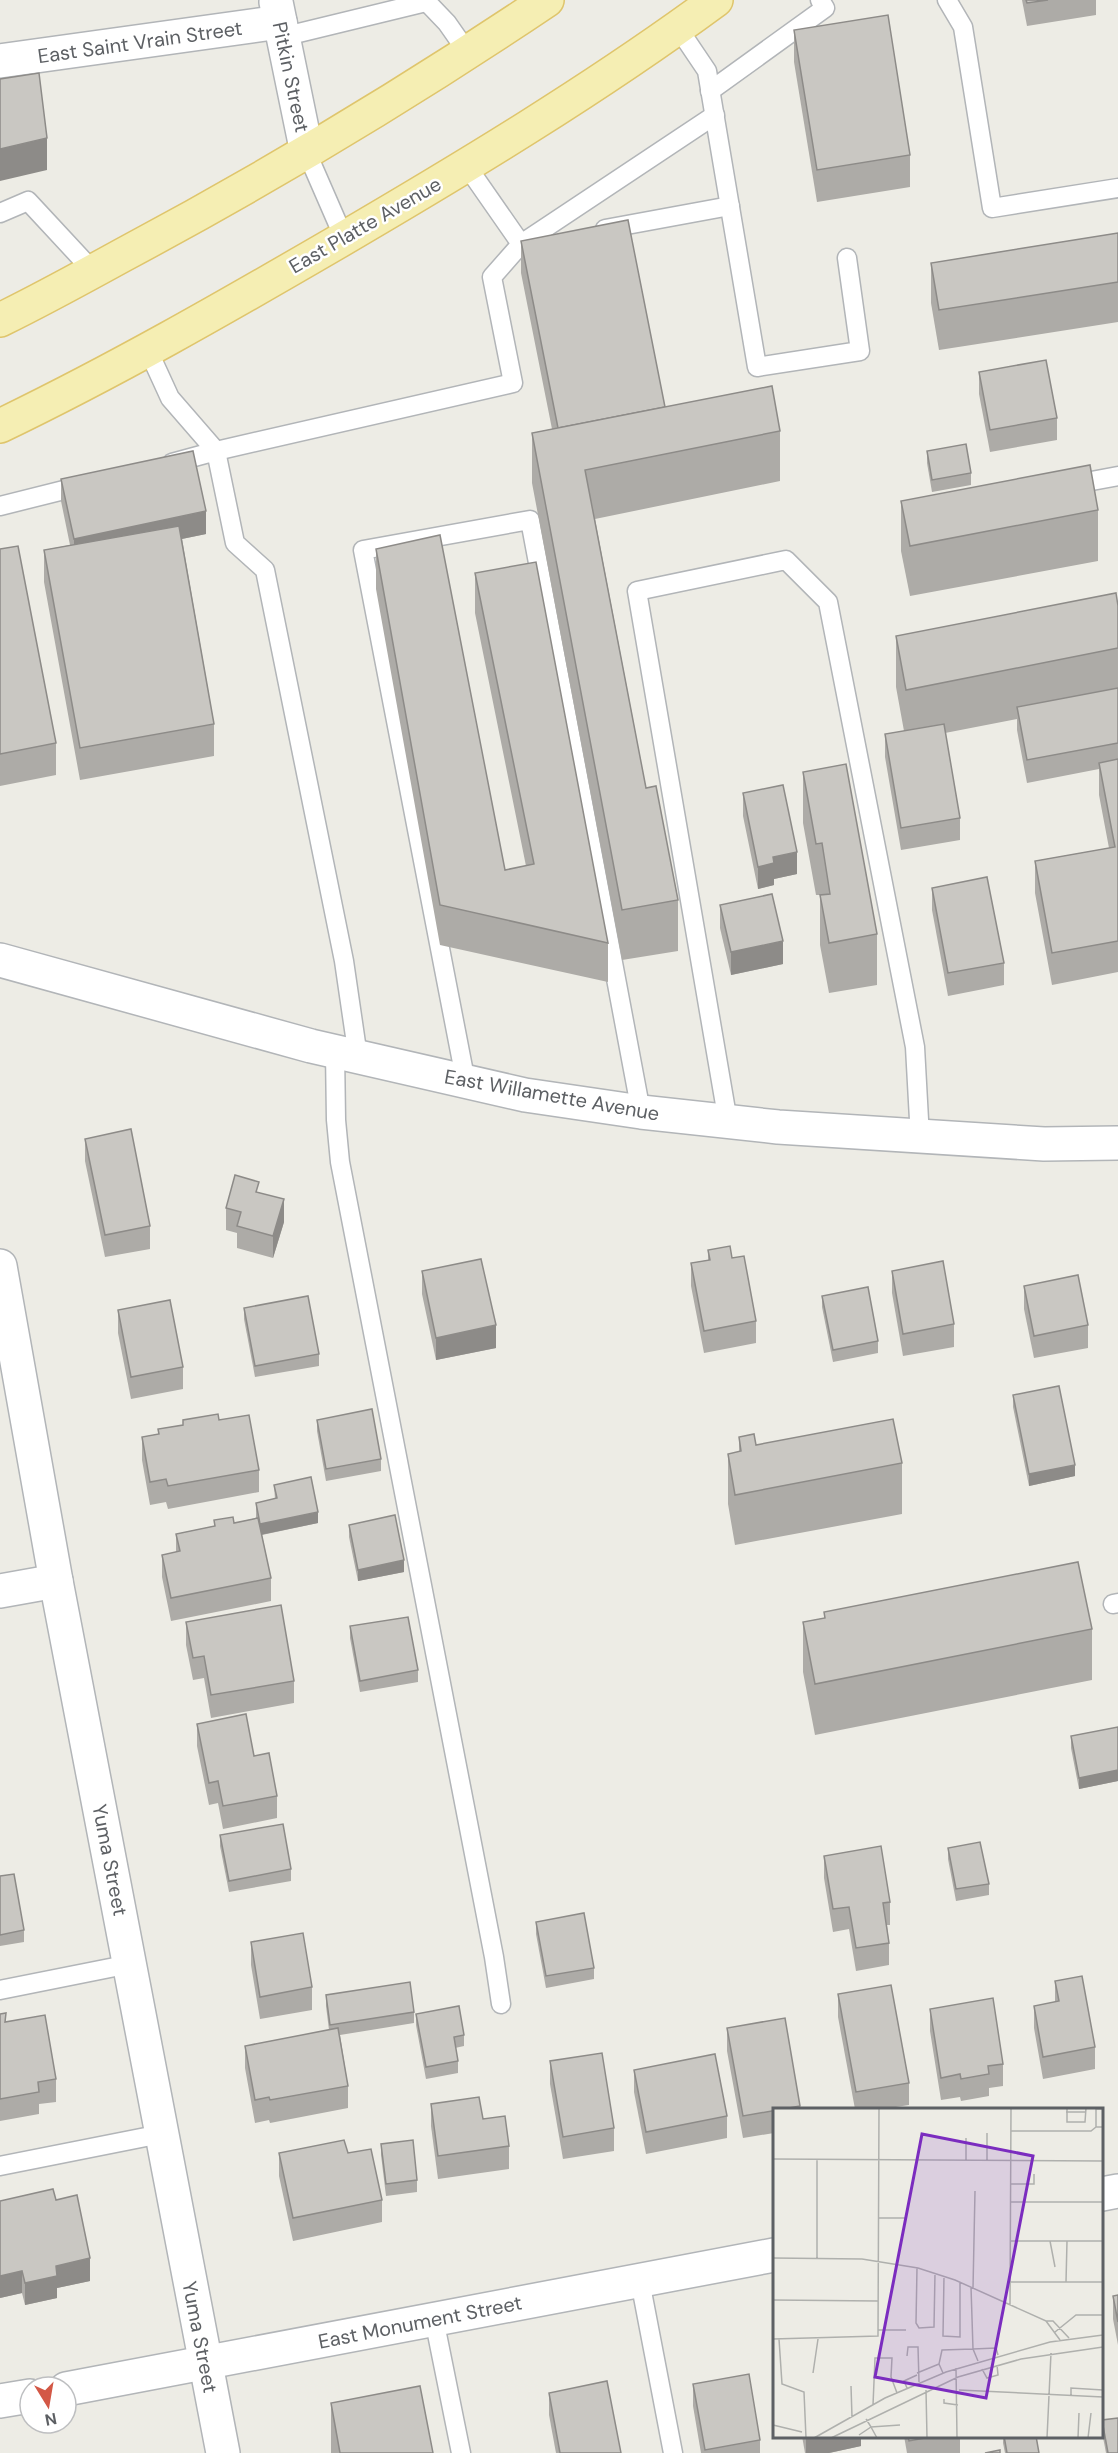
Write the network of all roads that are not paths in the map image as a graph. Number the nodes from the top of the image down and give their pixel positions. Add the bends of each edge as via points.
1 (547, 0) edge
2 (716, 0) edge
3 (820, 0) edge
4 (947, 0) edge
5 (425, 1) edge
6 (279, 20) edge
7 (678, 28) junction
8 (468, 53) junction
9 (0, 61) edge
10 (710, 91) junction
11 (714, 116) junction
12 (307, 153) junction
13 (466, 165) junction
14 (1118, 188) edge
15 (730, 206) junction
16 (0, 213) edge
17 (590, 232) edge
18 (567, 236) edge
19 (344, 238) junction
20 (521, 244) junction
21 (847, 258) dead end
22 (93, 271) junction
23 (0, 320) edge
24 (148, 350) junction
25 (0, 426) edge
26 (216, 451) junction
27 (159, 466) edge
28 (1118, 476) edge
29 (102, 480) edge
30 (1056, 487) edge
31 (0, 507) edge
32 (0, 960) edge
33 (346, 1055) junction
34 (466, 1083) junction
35 (641, 1112) junction
36 (728, 1122) junction
37 (920, 1138) junction
38 (1118, 1143) edge
39 (0, 1266) edge
40 (56, 1581) junction
41 (0, 1591) edge
42 (130, 1964) junction
43 (0, 1989) edge
44 (501, 2004) dead end
45 (161, 2134) junction
46 (0, 2166) edge
47 (1118, 2191) edge
48 (1103, 2194) edge
49 (773, 2255) edge
50 (640, 2281) junction
51 (434, 2319) junction
52 (205, 2362) junction
53 (78, 2387) edge
54 (18, 2398) edge
55 (0, 2402) edge
56 (223, 2453) edge
57 (461, 2453) edge
58 (673, 2453) edge

1 - 8 main road
2 - 7 main road, East Platte Avenue
3 - 10 lane via 825,8
4 - 14 lane via 963,27 992,208
5 - 6 lane
5 - 8 lane
6 - 9 street, East Saint Vrain Street
6 - 12 street, Pitkin Street
7 - 10 lane via 707,71
7 - 13 main road, East Platte Avenue
8 - 12 main road
10 - 11 lane
11 - 15 lane
11 - 20 lane
12 - 19 lane
12 - 22 main road
13 - 19 main road, East Platte Avenue
13 - 20 lane
15 - 17 lane
15 - 21 lane via 757,367 860,351
16 - 22 lane via 28,201
18 - 20 lane
19 - 24 main road, East Platte Avenue
20 - 26 lane via 492,277 513,383
22 - 23 main road
24 - 25 main road, East Platte Avenue
24 - 26 lane via 170,398
26 - 27 lane
26 - 33 lane via 235,543 265,570 344,962
28 - 30 lane
29 - 31 lane
32 - 33 street, East Willamette Avenue
33 - 34 street, East Willamette Avenue
33 - 44 lane via 336,1120 340,1162
34 - 35 street, East Willamette Avenue
34 - 35 lane via 363,550 530,520
35 - 36 street, East Willamette Avenue
36 - 37 street, East Willamette Avenue
36 - 37 lane via 637,591 786,560 828,602 915,1047
37 - 38 street, East Willamette Avenue
39 - 40 street, Yuma Street
40 - 41 street
40 - 42 street, Yuma Street
42 - 43 lane
42 - 45 street, Yuma Street
45 - 46 lane
45 - 52 street, Yuma Street
47 - 48 street
49 - 50 street, East Monument Street
50 - 51 street, East Monument Street
50 - 58 lane
51 - 52 street, East Monument Street
51 - 57 lane
52 - 53 street, East Monument Street
52 - 56 street, Yuma Street
54 - 55 street

